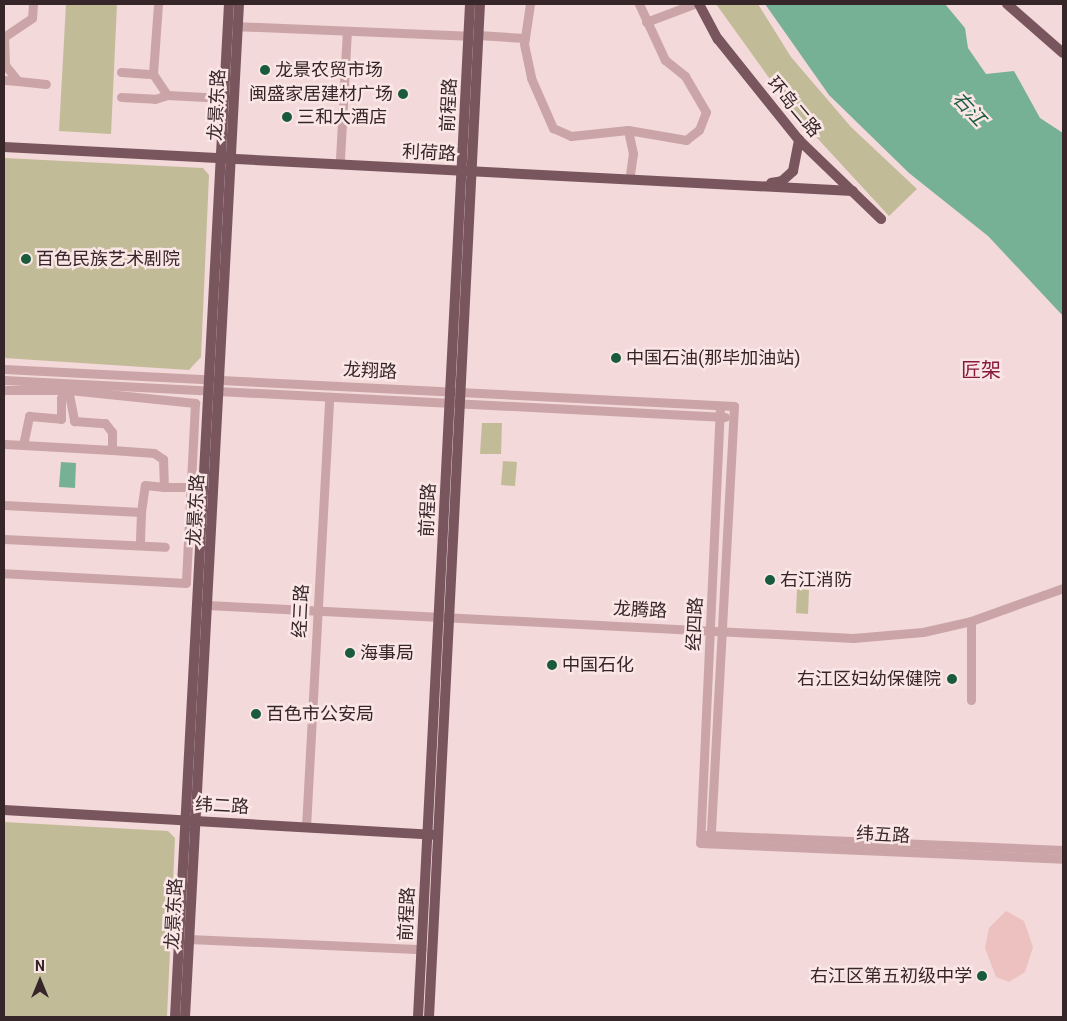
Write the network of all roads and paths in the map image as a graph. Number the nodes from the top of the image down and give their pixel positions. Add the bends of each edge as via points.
1 (33, 4) edge
2 (158, 4) edge
3 (228, 4) edge
4 (238, 4) edge
5 (470, 4) edge
6 (480, 4) edge
7 (530, 4) edge
8 (638, 4) edge
9 (694, 4) edge
10 (699, 4) edge
11 (1007, 4) edge
12 (646, 22) junction
13 (232, 26) junction
14 (346, 31) junction
15 (473, 36) junction
16 (525, 38) junction
17 (1063, 53) edge
18 (121, 72) dead end
19 (153, 74) junction
20 (4, 80) edge
21 (18, 81) junction
22 (46, 84) dead end
23 (167, 95) junction
24 (121, 97) dead end
25 (224, 98) junction
26 (628, 130) junction
27 (4, 140) edge
28 (798, 140) junction
29 (4, 147) edge
30 (226, 155) junction
31 (340, 159) junction
32 (467, 168) junction
33 (630, 175) junction
34 (853, 191) junction
35 (881, 219) dead end
36 (4, 369) edge
37 (4, 380) edge
38 (214, 380) junction
39 (68, 389) junction
40 (4, 390) edge
41 (213, 391) junction
42 (455, 392) junction
43 (329, 397) junction
44 (455, 403) junction
45 (720, 406) junction
46 (734, 406) joint
47 (720, 417) junction
48 (733, 418) junction
49 (4, 444) edge
50 (23, 445) junction
51 (112, 450) junction
52 (164, 487) junction
53 (198, 487) junction
54 (4, 505) edge
55 (141, 512) junction
56 (4, 539) edge
57 (140, 544) junction
58 (165, 547) dead end
59 (4, 573) edge
60 (1063, 588) edge
61 (207, 604) junction
62 (317, 610) junction
63 (444, 615) junction
64 (971, 621) junction
65 (711, 631) junction
66 (722, 631) junction
67 (970, 700) dead end
68 (4, 810) edge
69 (190, 820) junction
70 (306, 827) junction
71 (433, 835) junction
72 (705, 839) junction
73 (1063, 850) edge
74 (1063, 859) edge
75 (189, 938) junction
76 (422, 950) junction
77 (175, 1017) edge
78 (185, 1017) edge
79 (418, 1017) edge
80 (429, 1017) edge

1 - 21 street via 32,18 4,37 5,65
2 - 19 street
3 - 13 main road, 龙景东路
4 - 13 main road, 龙景东路
5 - 15 main road, 前程路
6 - 15 main road, 前程路
7 - 16 street
8 - 12 street
9 - 12 street
10 - 28 main road, 环岛二路 via 718,39
11 - 17 main road
12 - 26 street via 665,60 685,76 706,112 699,130 686,140
13 - 14 street
13 - 25 main road, 龙景东路
13 - 30 main road, 龙景东路
14 - 15 street
14 - 31 street
15 - 16 street
15 - 32 main road, 前程路
16 - 26 street via 531,78 553,128 571,136
18 - 19 street
19 - 23 street
20 - 21 street
21 - 22 street
23 - 24 street via 155,99
23 - 25 street
25 - 30 main road, 龙景东路
26 - 33 street via 633,153
27 - 30 main road, 利荷路
28 - 33 main road, 利荷路 via 798,162 782,182
28 - 34 main road, 环岛二路
29 - 30 main road, 利荷路
30 - 31 main road, 利荷路
30 - 32 main road, 利荷路
30 - 38 main road, 龙景东路
31 - 32 main road, 利荷路
32 - 33 main road, 利荷路
32 - 34 main road, 利荷路
32 - 42 main road, 前程路
34 - 35 main road, 环岛二路
36 - 38 street, 龙翔路
37 - 39 street, 龙翔路
38 - 41 main road, 龙景东路
38 - 42 street, 龙翔路
39 - 40 street
39 - 41 street, 龙翔路
39 - 50 street via 61,398 61,419 26,418
39 - 51 street via 74,399 74,421 105,423 112,432
39 - 53 street via 195,403
41 - 43 street, 龙翔路
41 - 53 main road, 龙景东路
41 - 61 main road, 龙景东路
42 - 44 main road, 前程路
42 - 45 street, 龙翔路
43 - 44 street, 龙翔路
43 - 62 street, 经三路
44 - 47 street, 龙翔路
44 - 63 main road, 前程路
45 - 46 street, 龙翔路
45 - 47 street, 经四路
46 - 48 street, 经四路
47 - 48 street, 龙翔路
47 - 65 street, 经四路
48 - 66 street, 经四路
49 - 50 street
50 - 51 street
51 - 52 street via 160,456
52 - 53 street
52 - 55 street via 145,485
53 - 59 street via 186,583
53 - 69 main road, 龙景东路
54 - 55 street
55 - 57 street
56 - 57 street
57 - 58 street
60 - 64 street, 龙腾路
61 - 62 street, 龙腾路
61 - 69 main road, 龙景东路
62 - 63 street, 龙腾路
62 - 70 street, 经三路
63 - 65 street, 龙腾路
63 - 71 main road, 前程路
64 - 66 street, 龙腾路 via 923,632 852,638
64 - 67 street
65 - 66 street, 龙腾路
65 - 72 street, 经四路
66 - 72 street, 经四路
68 - 69 main road, 纬二路
69 - 70 main road, 纬二路
69 - 75 main road, 龙景东路
69 - 77 main road, 龙景东路
70 - 71 main road, 纬二路
71 - 76 main road, 前程路
71 - 80 main road, 前程路
72 - 73 street, 纬五路
72 - 74 street, 纬五路
75 - 76 street
75 - 78 main road, 龙景东路
76 - 79 main road, 前程路

